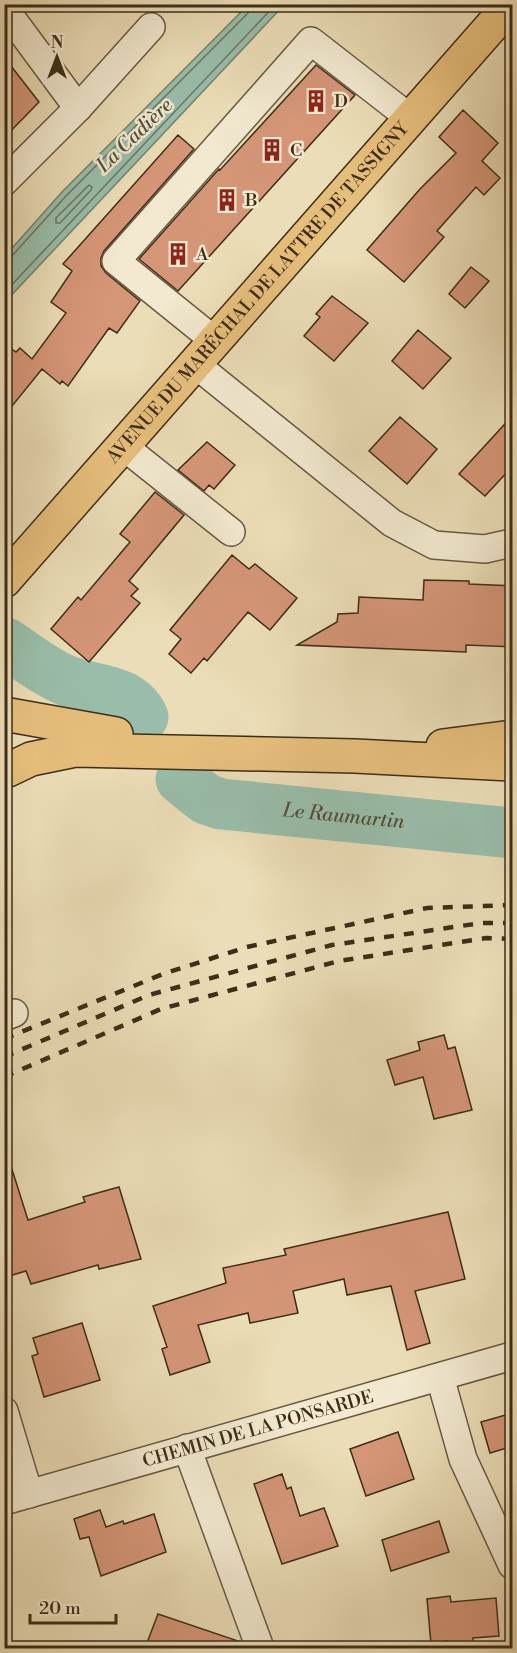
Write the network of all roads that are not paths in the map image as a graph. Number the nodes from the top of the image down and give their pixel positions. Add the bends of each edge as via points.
1 (511, 4) edge
2 (4, 8) edge
3 (151, 27) dead end
4 (78, 108) junction
5 (410, 118) junction
6 (4, 182) edge
7 (205, 353) junction
8 (123, 446) junction
9 (231, 532) dead end
10 (513, 543) edge
11 (4, 581) edge
12 (4, 716) edge
13 (513, 737) edge
14 (231, 753) junction
15 (355, 756) junction
16 (513, 764) edge
17 (6, 774) edge
18 (513, 1356) edge
19 (440, 1377) junction
20 (4, 1411) edge
21 (187, 1448) junction
22 (17, 1497) edge
23 (513, 1565) edge
24 (260, 1648) edge

1 - 5 main road, AVENUE DU MARÉCHAL DE LATTRE DE TASSIGNY
2 - 4 street
3 - 4 street
4 - 6 street
5 - 7 main road, AVENUE DU MARÉCHAL DE LATTRE DE TASSIGNY
5 - 7 street via 311,41 116,261
7 - 8 main road, AVENUE DU MARÉCHAL DE LATTRE DE TASSIGNY
7 - 10 street via 392,523 434,545 485,549
8 - 9 street
8 - 11 main road, AVENUE DU MARÉCHAL DE LATTRE DE TASSIGNY
12 - 14 main road
12 - 17 main road via 12,748
13 - 15 main road
14 - 15 main road
14 - 17 main road via 75,750 31,759
15 - 16 main road
18 - 19 street, CHEMIN DE LA PONSARDE
19 - 21 street, CHEMIN DE LA PONSARDE
19 - 23 street via 463,1460
20 - 22 street
21 - 22 street, CHEMIN DE LA PONSARDE
21 - 24 street

